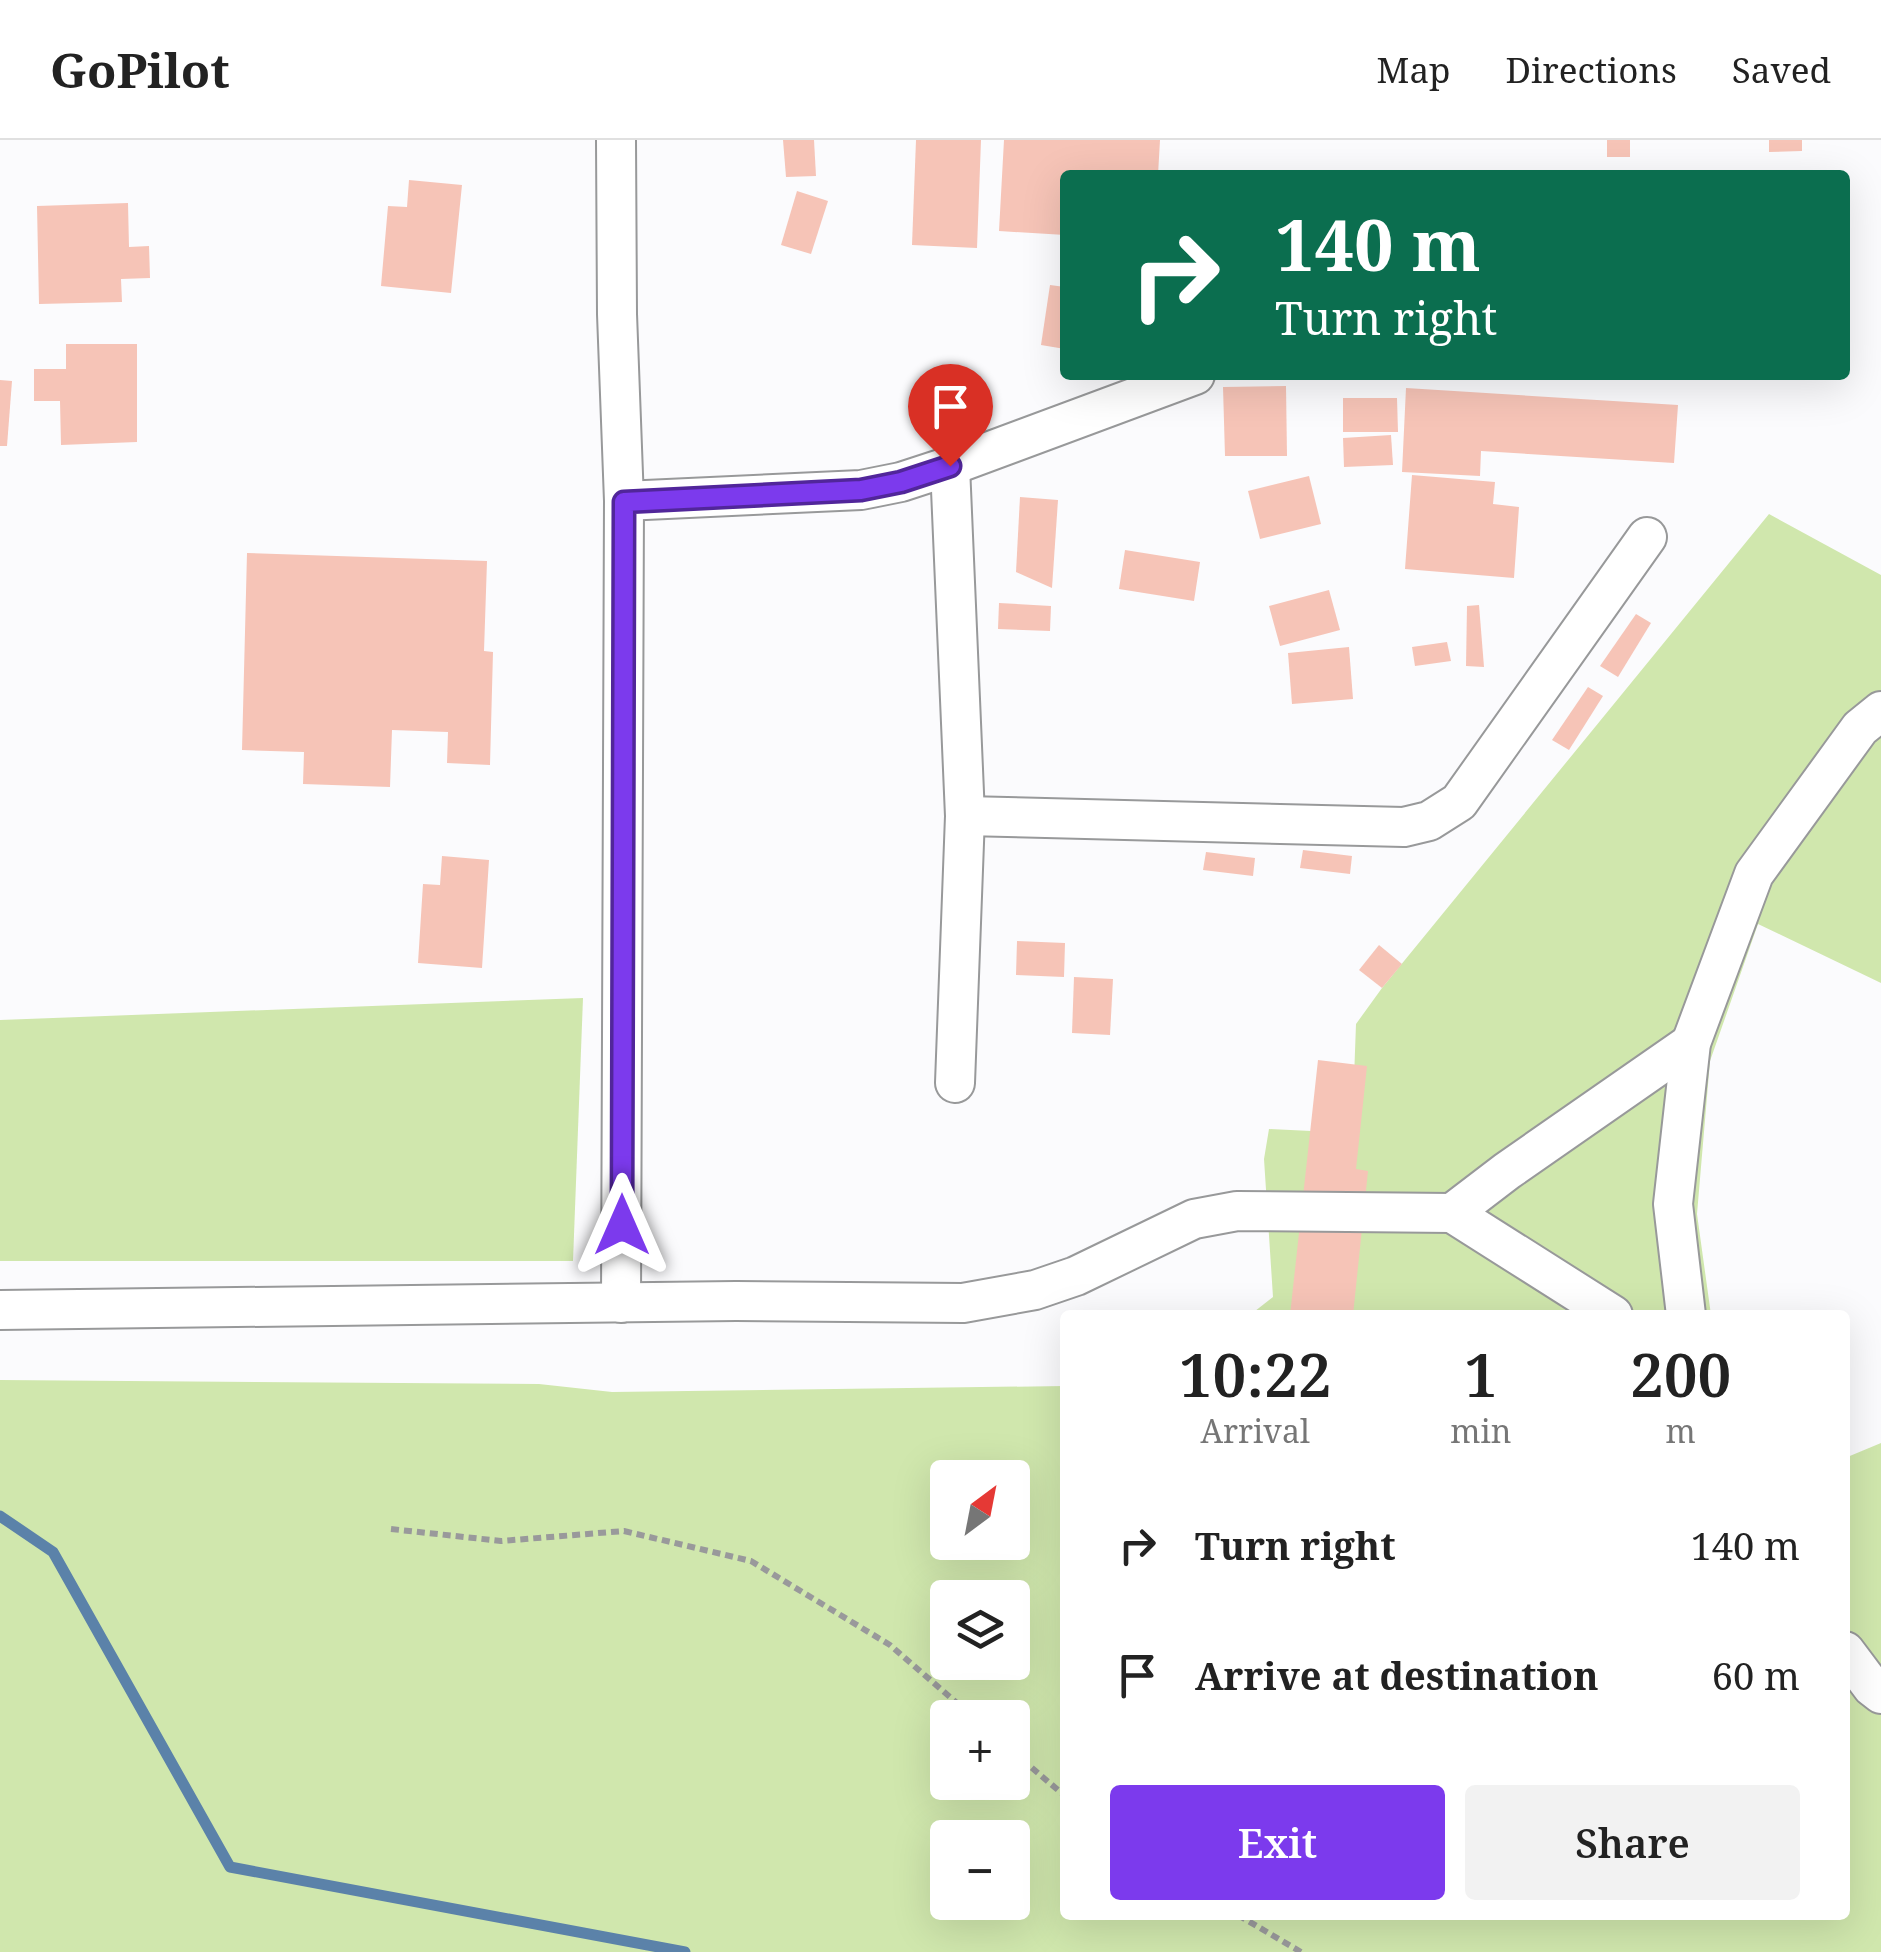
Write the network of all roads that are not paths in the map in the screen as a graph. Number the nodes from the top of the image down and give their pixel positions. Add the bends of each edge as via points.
1 (616, 140) edge
2 (1182, 380) edge
3 (950, 466) junction
4 (624, 502) junction
5 (1647, 537) dead end
6 (1881, 711) edge
7 (965, 816) junction
8 (1691, 1043) junction
9 (956, 1083) dead end
10 (1452, 1214) junction
11 (621, 1303) junction
12 (0, 1310) edge
13 (1604, 1310) edge
14 (1685, 1310) edge
15 (1850, 1657) edge
16 (1881, 1694) edge

1 - 4 street
2 - 3 street
3 - 4 street via 861,490
3 - 7 street
4 - 11 street
5 - 7 street via 1459,802 1429,820 1404,827
6 - 8 street via 1860,728 1754,874
7 - 9 street
8 - 10 street
8 - 14 street via 1673,1204
10 - 11 street via 1237,1211 1194,1219 1035,1290 962,1303
10 - 13 street
11 - 12 street
15 - 16 street

